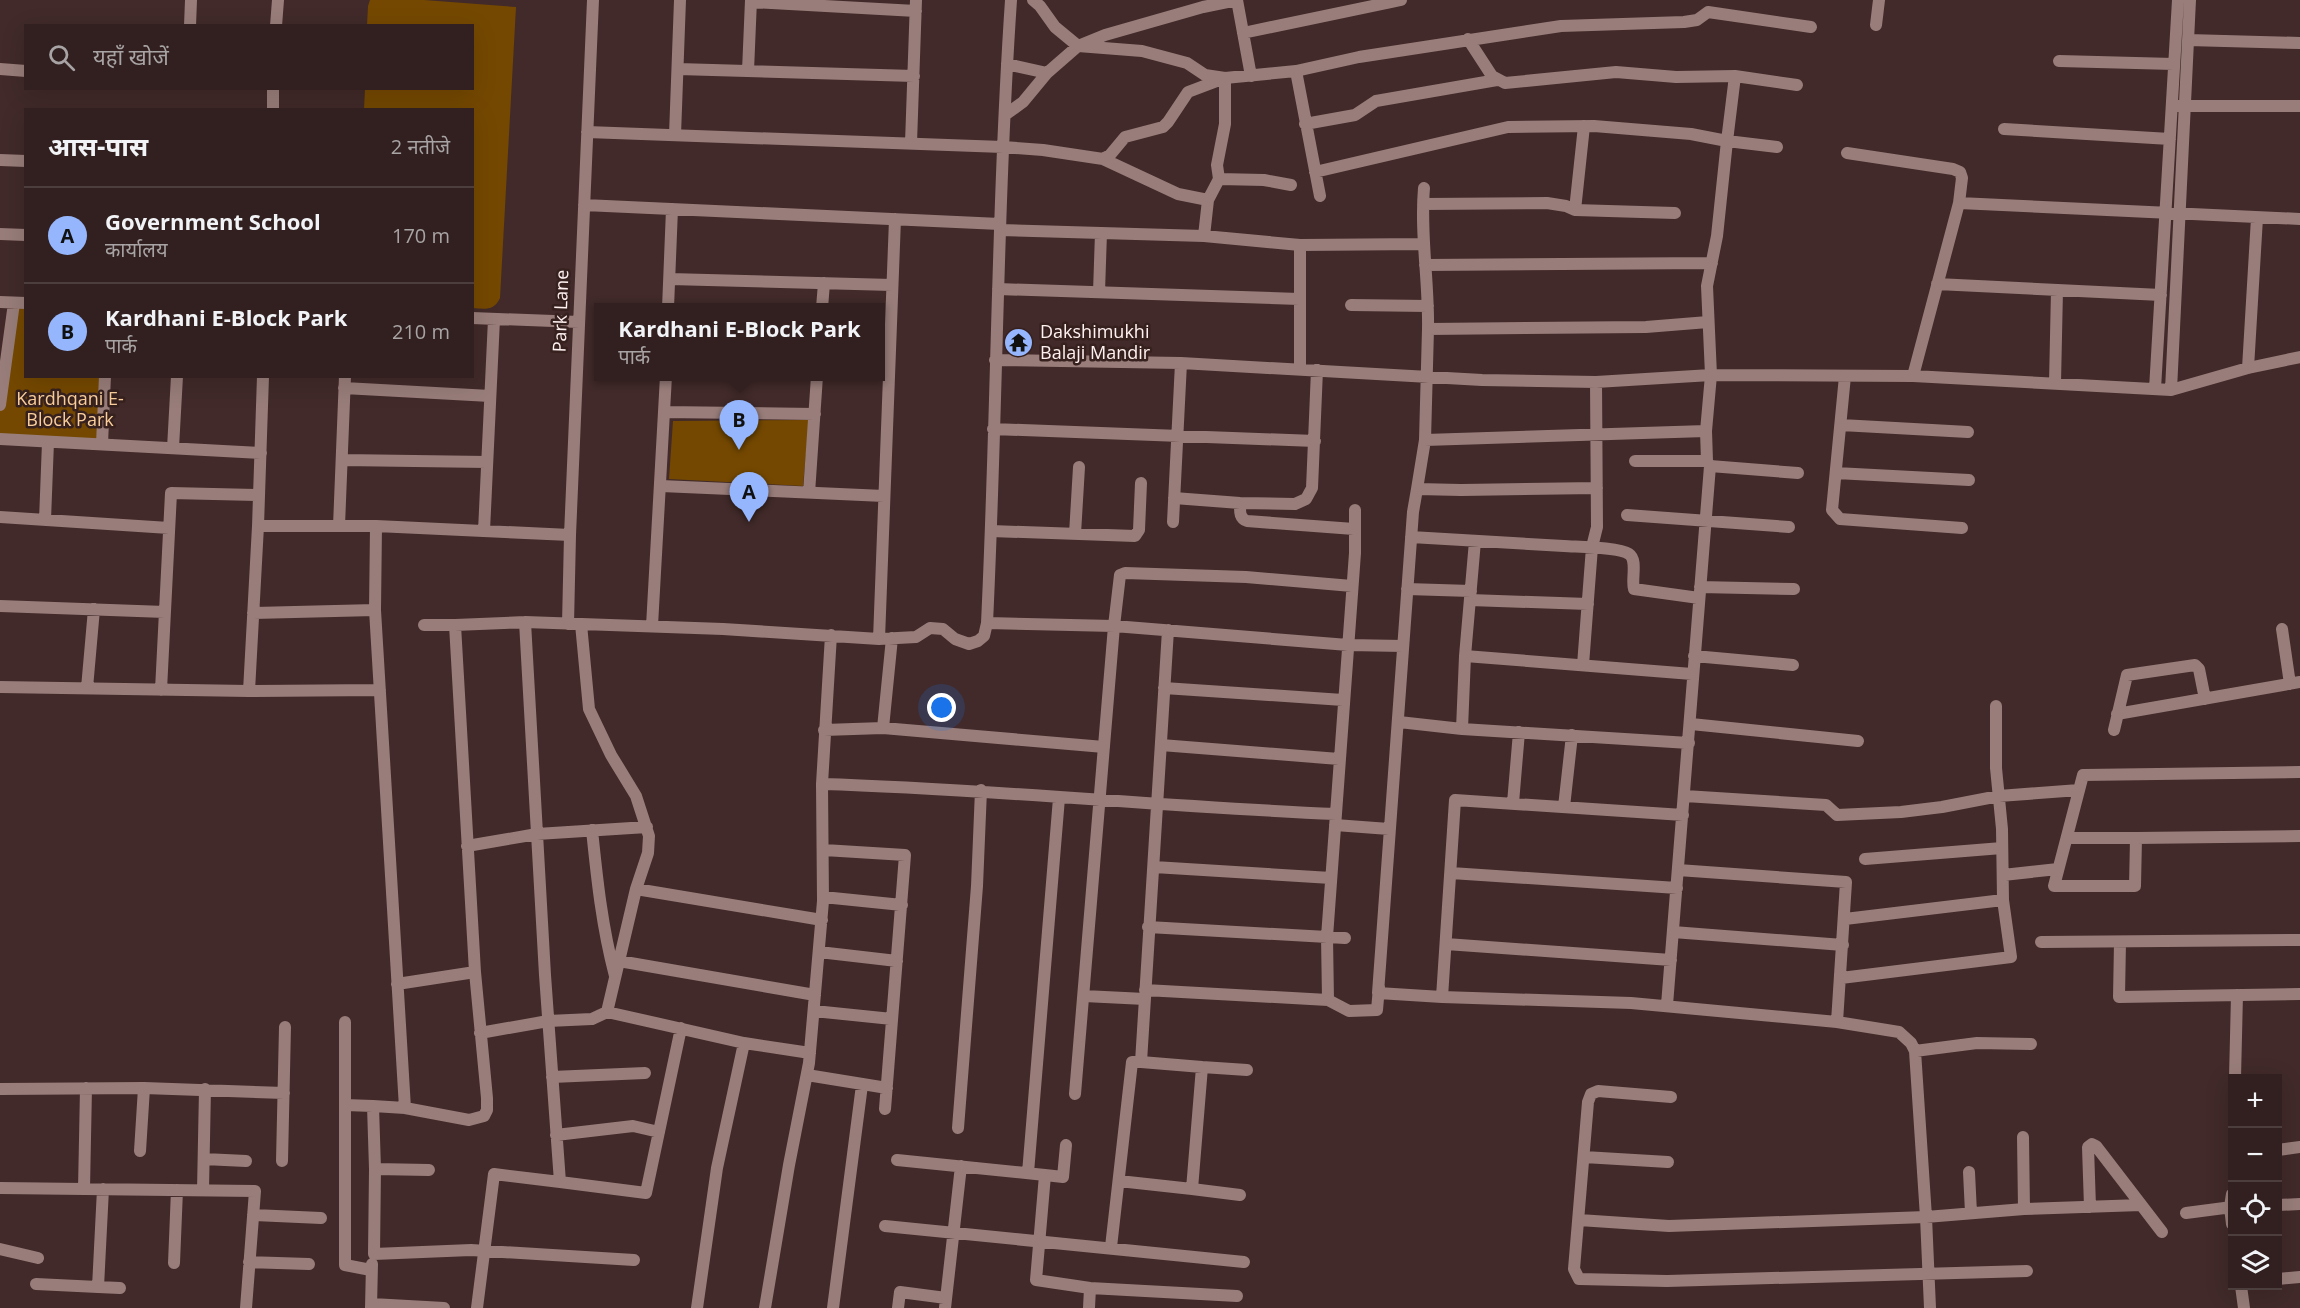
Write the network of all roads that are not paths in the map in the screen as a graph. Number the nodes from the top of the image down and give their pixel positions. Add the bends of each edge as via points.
1 (191, 0) edge
2 (278, 0) edge
3 (593, 0) edge
4 (680, 0) edge
5 (1011, 0) edge
6 (1033, 0) edge
7 (1237, 0) edge
8 (1401, 0) edge
9 (1879, 0) edge
10 (2178, 0) edge
11 (2190, 0) edge
12 (751, 1) edge
13 (1387, 1) edge
14 (847, 4) edge
15 (916, 5) edge
16 (190, 24) edge
17 (276, 24) edge
18 (1876, 25) dead end
19 (1810, 27) dead end
20 (1243, 33) junction
21 (1468, 39) junction
22 (2188, 40) junction
23 (2300, 43) edge
24 (1078, 46) junction
25 (2059, 61) dead end
26 (1007, 64) junction
27 (2174, 64) junction
28 (0, 69) edge
29 (678, 69) junction
30 (24, 71) edge
31 (748, 71) junction
32 (1296, 71) junction
33 (1047, 73) junction
34 (914, 76) junction
35 (1251, 76) junction
36 (1736, 76) junction
37 (1225, 78) junction
38 (1497, 80) junction
39 (1797, 85) dead end
40 (273, 90) edge
41 (2172, 106) junction
42 (2186, 106) junction
43 (2300, 106) edge
44 (273, 108) edge
45 (1005, 116) junction
46 (1305, 124) junction
47 (1584, 126) junction
48 (2004, 129) dead end
49 (587, 132) junction
50 (675, 135) junction
51 (2170, 139) junction
52 (1727, 141) junction
53 (911, 143) junction
54 (1003, 147) junction
55 (1777, 147) dead end
56 (1847, 153) dead end
57 (1104, 159) junction
58 (0, 160) edge
59 (24, 161) edge
60 (1315, 172) junction
61 (1218, 178) junction
62 (1291, 185) dead end
63 (1424, 188) dead end
64 (1320, 196) dead end
65 (1208, 200) junction
66 (1959, 203) junction
67 (1423, 204) junction
68 (584, 205) junction
69 (672, 209) junction
70 (1575, 210) junction
71 (1675, 213) dead end
72 (2166, 213) junction
73 (2181, 214) junction
74 (2257, 218) junction
75 (894, 219) junction
76 (2300, 219) edge
77 (1000, 227) junction
78 (1101, 233) junction
79 (0, 234) edge
80 (24, 235) edge
81 (1204, 236) junction
82 (1423, 244) junction
83 (1300, 245) junction
84 (1712, 263) junction
85 (1425, 265) junction
86 (669, 279) junction
87 (824, 283) junction
88 (1937, 284) junction
89 (892, 285) junction
90 (998, 289) junction
91 (2057, 290) junction
92 (1099, 292) junction
93 (2161, 296) junction
94 (1299, 299) junction
95 (0, 302) edge
96 (20, 303) edge
97 (668, 303) edge
98 (822, 303) edge
99 (1350, 305) dead end
100 (1428, 306) junction
101 (474, 318) edge
102 (494, 319) junction
103 (579, 322) junction
104 (1708, 322) junction
105 (1428, 329) junction
106 (2300, 357) edge
107 (995, 360) junction
108 (1181, 363) junction
109 (1300, 368) junction
110 (2248, 368) junction
111 (1317, 370) junction
112 (1711, 375) junction
113 (1845, 376) junction
114 (1913, 376) junction
115 (105, 378) edge
116 (177, 378) edge
117 (263, 378) edge
118 (1427, 378) junction
119 (666, 381) edge
120 (817, 381) edge
121 (344, 382) edge
122 (1596, 382) junction
123 (2055, 383) junction
124 (2155, 389) junction
125 (2171, 390) junction
126 (490, 396) junction
127 (0, 405) edge
128 (664, 412) junction
129 (815, 414) junction
130 (1840, 424) junction
131 (993, 429) junction
132 (1706, 431) junction
133 (1968, 432) dead end
134 (1598, 435) junction
135 (1177, 437) junction
136 (0, 439) edge
137 (1425, 440) junction
138 (1315, 441) junction
139 (48, 442) junction
140 (102, 444) junction
141 (173, 448) junction
142 (261, 453) junction
143 (342, 460) junction
144 (1635, 461) dead end
145 (487, 462) junction
146 (1709, 463) junction
147 (1079, 467) dead end
148 (1798, 473) dead end
149 (1836, 473) junction
150 (1969, 480) dead end
151 (1141, 483) dead end
152 (661, 486) junction
153 (1597, 488) junction
154 (1417, 489) junction
155 (809, 493) junction
156 (259, 495) junction
157 (884, 496) junction
158 (1174, 498) junction
159 (1240, 503) junction
160 (1355, 510) dead end
161 (1627, 515) dead end
162 (0, 517) edge
163 (45, 520) junction
164 (1706, 520) junction
165 (1173, 522) dead end
166 (258, 526) junction
167 (339, 526) junction
168 (376, 526) junction
169 (1790, 527) dead end
170 (169, 528) junction
171 (1962, 528) dead end
172 (1354, 530) junction
173 (484, 531) junction
174 (991, 531) junction
175 (1075, 534) junction
176 (570, 535) junction
177 (1411, 537) junction
178 (1476, 541) junction
179 (1592, 547) junction
180 (1352, 586) junction
181 (1407, 589) junction
182 (1794, 589) dead end
183 (1699, 592) junction
184 (1471, 595) junction
185 (1588, 604) junction
186 (0, 606) edge
187 (94, 609) junction
188 (375, 610) junction
189 (165, 612) junction
190 (253, 613) junction
191 (525, 622) junction
192 (987, 623) junction
193 (568, 624) junction
194 (581, 624) junction
195 (424, 625) dead end
196 (455, 626) junction
197 (652, 626) junction
198 (1113, 626) junction
199 (2282, 629) dead end
200 (1168, 630) junction
201 (831, 634) junction
202 (885, 639) junction
203 (1348, 645) junction
204 (1403, 646) junction
205 (1465, 656) junction
206 (1694, 656) junction
207 (1583, 665) junction
208 (1793, 665) dead end
209 (1692, 674) junction
210 (2295, 683) edge
211 (0, 687) edge
212 (87, 688) junction
213 (1164, 688) junction
214 (162, 690) junction
215 (380, 690) junction
216 (249, 692) junction
217 (2205, 699) junction
218 (1343, 700) junction
219 (1996, 706) dead end
220 (2117, 714) junction
221 (1398, 722) junction
222 (1691, 724) junction
223 (883, 728) junction
224 (1462, 729) junction
225 (824, 730) junction
226 (2114, 730) dead end
227 (1518, 732) junction
228 (1572, 735) junction
229 (1858, 741) dead end
230 (1689, 742) junction
231 (1161, 745) junction
232 (1104, 747) junction
233 (1339, 759) junction
234 (2300, 772) edge
235 (822, 784) junction
236 (981, 790) junction
237 (2079, 790) junction
238 (1685, 795) junction
239 (1999, 795) junction
240 (1059, 798) junction
241 (1100, 800) junction
242 (1157, 803) junction
243 (1513, 803) junction
244 (1564, 807) junction
245 (1683, 815) junction
246 (1335, 819) junction
247 (647, 827) junction
248 (1389, 829) junction
249 (592, 830) junction
250 (537, 834) junction
251 (2300, 836) edge
252 (2067, 838) junction
253 (2136, 838) junction
254 (466, 846) junction
255 (2002, 848) junction
256 (824, 850) junction
257 (1865, 859) dead end
258 (1154, 867) junction
259 (2058, 869) junction
260 (1678, 870) junction
261 (1451, 873) junction
262 (2003, 875) junction
263 (1331, 878) junction
264 (1677, 888) junction
265 (636, 890) junction
266 (823, 897) junction
267 (2003, 900) junction
268 (902, 905) junction
269 (1845, 919) junction
270 (822, 920) junction
271 (1148, 927) junction
272 (1673, 932) junction
273 (1327, 938) junction
274 (1345, 939) dead end
275 (2300, 940) edge
276 (2041, 942) dead end
277 (2120, 942) junction
278 (1446, 944) junction
279 (1843, 945) junction
280 (819, 952) junction
281 (1671, 960) junction
282 (619, 961) junction
283 (897, 961) junction
284 (475, 972) junction
285 (616, 977) junction
286 (1840, 978) junction
287 (397, 984) junction
288 (1379, 985) junction
289 (2300, 994) edge
290 (815, 995) junction
291 (1145, 995) junction
292 (2237, 995) junction
293 (1084, 996) junction
294 (1442, 998) junction
295 (1328, 1000) junction
296 (1667, 1005) junction
297 (814, 1011) junction
298 (607, 1012) junction
299 (892, 1019) junction
300 (548, 1021) junction
301 (345, 1022) dead end
302 (1837, 1022) junction
303 (285, 1027) dead end
304 (681, 1028) junction
305 (480, 1033) junction
306 (744, 1042) junction
307 (2031, 1044) dead end
308 (1915, 1051) junction
309 (810, 1053) junction
310 (1141, 1062) junction
311 (1202, 1067) junction
312 (1247, 1070) dead end
313 (645, 1074) dead end
314 (2235, 1074) edge
315 (807, 1075) junction
316 (552, 1077) junction
317 (862, 1085) junction
318 (86, 1088) junction
319 (144, 1088) junction
320 (887, 1088) junction
321 (0, 1089) edge
322 (205, 1089) junction
323 (284, 1093) junction
324 (1075, 1094) dead end
325 (1671, 1097) dead end
326 (345, 1105) junction
327 (373, 1106) junction
328 (405, 1108) junction
329 (885, 1109) dead end
330 (958, 1128) dead end
331 (659, 1132) junction
332 (556, 1135) junction
333 (2023, 1137) dead end
334 (1066, 1145) dead end
335 (2300, 1147) edge
336 (2282, 1149) edge
337 (140, 1151) dead end
338 (1584, 1157) junction
339 (204, 1159) junction
340 (897, 1160) dead end
341 (246, 1161) dead end
342 (282, 1161) dead end
343 (1668, 1162) dead end
344 (961, 1166) junction
345 (375, 1169) junction
346 (429, 1170) dead end
347 (1969, 1172) dead end
348 (1028, 1173) junction
349 (1046, 1175) junction
350 (1119, 1181) junction
351 (560, 1182) junction
352 (0, 1188) edge
353 (84, 1189) junction
354 (103, 1189) junction
355 (1192, 1189) junction
356 (177, 1190) junction
357 (203, 1190) junction
358 (1240, 1194) dead end
359 (2300, 1204) edge
360 (2141, 1205) junction
361 (2282, 1205) edge
362 (2090, 1207) junction
363 (2228, 1207) edge
364 (2024, 1209) junction
365 (1971, 1213) junction
366 (2186, 1213) dead end
367 (253, 1215) junction
368 (1926, 1217) junction
369 (321, 1218) dead end
370 (1579, 1220) junction
371 (885, 1226) dead end
372 (2162, 1232) dead end
373 (953, 1233) junction
374 (1039, 1241) junction
375 (1111, 1247) junction
376 (0, 1249) edge
377 (486, 1250) junction
378 (374, 1254) junction
379 (38, 1258) dead end
380 (633, 1260) dead end
381 (249, 1262) junction
382 (1244, 1262) dead end
383 (174, 1263) dead end
384 (309, 1264) dead end
385 (371, 1270) junction
386 (2027, 1271) dead end
387 (1928, 1275) junction
388 (2300, 1277) edge
389 (2282, 1279) edge
390 (36, 1284) dead end
391 (98, 1287) junction
392 (1090, 1287) junction
393 (120, 1288) dead end
394 (2242, 1290) edge
395 (1237, 1296) dead end
396 (945, 1303) edge
397 (372, 1306) edge
398 (246, 1308) edge
399 (444, 1308) edge
400 (477, 1308) edge
401 (697, 1308) edge
402 (765, 1308) edge
403 (833, 1308) edge
404 (898, 1308) edge
405 (1089, 1308) edge
406 (1929, 1308) edge
407 (2244, 1308) edge

1 - 16 street
2 - 17 street
3 - 49 street, Park Lane
4 - 29 street
5 - 26 street
6 - 24 street via 1055,27
7 - 20 street
7 - 24 street via 1104,35
8 - 13 street
9 - 18 street
10 - 27 street
11 - 22 street
12 - 14 street
12 - 31 street
13 - 20 street
14 - 15 street
15 - 34 street
19 - 21 street via 1708,12 1697,20 1684,22 1561,26
20 - 35 street
21 - 32 street
21 - 38 street
22 - 23 street
22 - 42 street
24 - 33 street
24 - 37 street via 1143,51 1187,63 1205,75
25 - 27 street
26 - 33 street
26 - 45 street
27 - 41 street
28 - 30 street
29 - 31 street
29 - 50 street
31 - 34 street
32 - 35 street
32 - 46 street
33 - 45 street via 1023,102
34 - 53 street
35 - 37 street
36 - 38 street via 1616,72 1505,83
36 - 39 street
36 - 52 street
37 - 57 street via 1188,92 1163,127 1125,137
37 - 61 street via 1225,124
38 - 46 street via 1376,101 1355,115
40 - 44 street
41 - 42 street
41 - 51 street
42 - 43 street
42 - 73 street
45 - 54 street
46 - 60 street
47 - 52 street via 1691,134
47 - 60 street via 1508,127
47 - 70 street
48 - 51 street
49 - 50 street
49 - 68 street, Park Lane
50 - 53 street
51 - 72 street
52 - 55 street
52 - 84 street
53 - 54 street
54 - 57 street
54 - 77 street
56 - 66 street via 1960,172
57 - 65 street via 1178,194
58 - 59 street
60 - 64 street
61 - 62 street
61 - 65 street
63 - 67 street
65 - 81 street
66 - 72 street
66 - 88 street
67 - 70 street via 1547,204
67 - 82 street
68 - 69 street
68 - 103 street, Park Lane
69 - 75 street
69 - 86 street
70 - 71 street
72 - 73 street
72 - 93 street
73 - 74 street
73 - 125 street
74 - 76 street
74 - 110 street
75 - 77 street
75 - 89 street
77 - 78 street
77 - 90 street
78 - 81 street
78 - 92 street
79 - 80 street
81 - 83 street
82 - 83 street
82 - 85 street
83 - 94 street
84 - 85 street
84 - 104 street via 1707,286
85 - 100 street
86 - 87 street
86 - 97 street
87 - 89 street
87 - 98 street
88 - 91 street
88 - 114 street
89 - 157 street
90 - 92 street
90 - 107 street
91 - 93 street
91 - 123 street
92 - 94 street
93 - 124 street
94 - 109 street
95 - 96 street
96 - 127 street
99 - 100 street
100 - 105 street
101 - 102 street
102 - 103 street
102 - 126 street
103 - 176 street, Park Lane
104 - 105 street via 1646,327
104 - 112 street
105 - 118 street
106 - 110 street
107 - 108 street
107 - 131 street
108 - 109 street
108 - 135 street
109 - 111 street
110 - 125 street
111 - 118 street
111 - 138 street
112 - 113 street
112 - 122 street
112 - 132 street
113 - 114 street
113 - 130 street
114 - 123 street
115 - 140 street
116 - 141 street
117 - 142 street
118 - 122 street
118 - 137 street
119 - 128 street
120 - 129 street
121 - 126 street
121 - 143 street
122 - 134 street
123 - 124 street
124 - 125 street
126 - 145 street
128 - 129 street
128 - 152 street
129 - 155 street
130 - 133 street
130 - 149 street
131 - 135 street
131 - 174 street
132 - 134 street
132 - 146 street
134 - 137 street
134 - 153 street
135 - 138 street
135 - 158 street
136 - 139 street
137 - 154 street
138 - 159 street via 1312,488 1306,499 1295,504
139 - 140 street
139 - 163 street
140 - 141 street
141 - 142 street
142 - 156 street
143 - 145 street
143 - 167 street
144 - 146 street
145 - 173 street
146 - 148 street
146 - 164 street
147 - 175 street
149 - 150 street
149 - 171 street via 1832,510 1840,519
151 - 175 street via 1138,534
152 - 155 street
152 - 197 street
153 - 154 street
153 - 179 street via 1597,527
154 - 177 street
155 - 157 street
156 - 166 street
156 - 170 street via 171,493
157 - 202 street
158 - 159 street
158 - 165 street
159 - 172 street via 1240,515 1247,521
160 - 172 street
161 - 164 street
162 - 163 street
163 - 170 street
164 - 169 street
164 - 183 street
166 - 167 street
166 - 190 street
167 - 168 street
168 - 173 street
168 - 188 street
170 - 189 street
172 - 180 street
173 - 176 street
174 - 175 street
174 - 192 street
176 - 193 street, Park Lane
177 - 178 street
177 - 181 street
178 - 179 street
178 - 184 street
179 - 183 street via 1632,556 1634,589
179 - 185 street
180 - 198 street via 1125,573 1119,579
180 - 203 street
181 - 184 street
181 - 204 street
182 - 183 street
183 - 206 street
184 - 185 street
184 - 205 street
185 - 207 street
186 - 187 street
187 - 189 street
187 - 212 street
188 - 190 street
188 - 215 street
189 - 214 street
190 - 216 street
191 - 193 street
191 - 196 street
191 - 250 street
192 - 198 street
192 - 202 street via 984,636 969,644 943,629 930,628 916,637
193 - 194 street
194 - 197 street
194 - 247 street via 589,709 636,796
195 - 196 street
196 - 254 street
197 - 201 street
198 - 200 street
198 - 232 street
199 - 210 street
200 - 203 street
200 - 213 street
201 - 202 street
201 - 225 street
202 - 223 street
203 - 204 street
203 - 218 street
204 - 221 street
205 - 207 street
205 - 224 street
206 - 208 street
206 - 209 street
207 - 209 street
209 - 222 street
210 - 217 street
211 - 212 street
212 - 214 street
213 - 218 street
213 - 231 street
214 - 216 street
215 - 216 street
215 - 287 street
217 - 220 street
217 - 220 street via 2195,665 2127,675
218 - 233 street
219 - 239 street
220 - 226 street
221 - 224 street
221 - 248 street
222 - 229 street
222 - 230 street
223 - 225 street
223 - 232 street
224 - 227 street
225 - 235 street
227 - 228 street
227 - 243 street
228 - 230 street
228 - 244 street
230 - 238 street
231 - 233 street
231 - 242 street
232 - 241 street
233 - 246 street
234 - 237 street via 2083,775
235 - 236 street
235 - 256 street
236 - 240 street
236 - 330 street
237 - 239 street
237 - 252 street
238 - 239 street via 1826,805 1838,815 1942,807
238 - 245 street
239 - 255 street
240 - 241 street
240 - 348 street
241 - 242 street
241 - 293 street
242 - 246 street
242 - 258 street
243 - 244 street
243 - 261 street via 1455,800
244 - 245 street
245 - 260 street
246 - 248 street
246 - 263 street
247 - 249 street
247 - 265 street via 648,854
248 - 288 street
249 - 250 street
249 - 285 street via 606,943
250 - 254 street
250 - 300 street
251 - 253 street
252 - 253 street
252 - 259 street
253 - 259 street via 2135,886 2054,885
254 - 284 street
255 - 257 street
255 - 262 street
256 - 266 street
256 - 268 street via 905,855
258 - 263 street
258 - 271 street
259 - 262 street
260 - 264 street
260 - 269 street via 1843,881 1848,886
261 - 264 street
261 - 278 street
262 - 267 street
263 - 273 street
264 - 272 street
265 - 270 street
265 - 282 street
266 - 268 street
266 - 270 street
267 - 269 street
267 - 286 street via 2011,957
268 - 283 street
269 - 279 street
270 - 280 street
271 - 273 street
271 - 291 street
272 - 279 street
272 - 281 street
273 - 274 street
273 - 295 street
275 - 277 street
276 - 277 street
277 - 292 street via 2119,997
278 - 281 street
278 - 294 street
279 - 286 street
280 - 283 street
280 - 290 street
281 - 296 street
282 - 285 street
282 - 290 street
283 - 299 street
284 - 287 street
284 - 305 street
285 - 298 street
286 - 302 street
287 - 328 street
288 - 294 street via 1378,993
288 - 295 street via 1377,1010 1349,1011
289 - 292 street
290 - 297 street
291 - 293 street
291 - 295 street
291 - 310 street
292 - 314 street
293 - 324 street
294 - 296 street
296 - 302 street
297 - 299 street
297 - 309 street
298 - 300 street via 592,1019
298 - 304 street
299 - 320 street
300 - 305 street
300 - 316 street
301 - 326 street
302 - 308 street via 1899,1032
303 - 323 street
304 - 306 street
304 - 331 street
305 - 328 street via 487,1098 484,1116 470,1120
306 - 309 street
306 - 401 street via 717,1168
307 - 308 street via 1977,1043
308 - 368 street
309 - 315 street
310 - 311 street
310 - 350 street via 1132,1062
311 - 312 street
311 - 355 street
313 - 316 street
315 - 317 street
315 - 402 street
316 - 332 street
317 - 320 street
317 - 403 street
318 - 319 street
318 - 321 street
318 - 353 street
319 - 322 street
319 - 337 street
320 - 329 street
322 - 323 street
322 - 339 street
323 - 342 street
325 - 338 street via 1591,1094
326 - 327 street
326 - 385 street via 345,1265
327 - 328 street
327 - 345 street
331 - 332 street via 633,1126
331 - 351 street via 646,1192
332 - 351 street
333 - 364 street
334 - 349 street via 1063,1177
335 - 336 street
338 - 343 street
338 - 370 street
339 - 341 street
339 - 357 street
340 - 344 street
344 - 348 street
344 - 373 street
345 - 346 street
345 - 378 street
347 - 365 street
348 - 349 street
349 - 374 street
350 - 355 street
350 - 375 street
351 - 377 street via 494,1174
352 - 353 street
353 - 354 street
354 - 356 street
354 - 391 street
355 - 358 street
356 - 357 street
356 - 383 street
357 - 367 street via 255,1191
359 - 361 street
360 - 362 street
360 - 362 street via 2091,1144
360 - 372 street
362 - 364 street
363 - 366 street
364 - 365 street
365 - 368 street
367 - 369 street
367 - 381 street
368 - 370 street via 1669,1226
368 - 387 street
370 - 387 street via 1574,1269 1579,1279 1667,1281
371 - 373 street
373 - 374 street
373 - 396 street
374 - 375 street
374 - 392 street via 1036,1280
375 - 382 street
376 - 379 street
377 - 378 street
377 - 380 street
377 - 400 street
378 - 385 street
381 - 384 street
381 - 398 street
385 - 397 street
386 - 387 street
387 - 406 street
388 - 389 street
390 - 391 street
391 - 393 street
392 - 395 street
392 - 405 street
394 - 407 street
396 - 404 street via 900,1292
397 - 399 street

